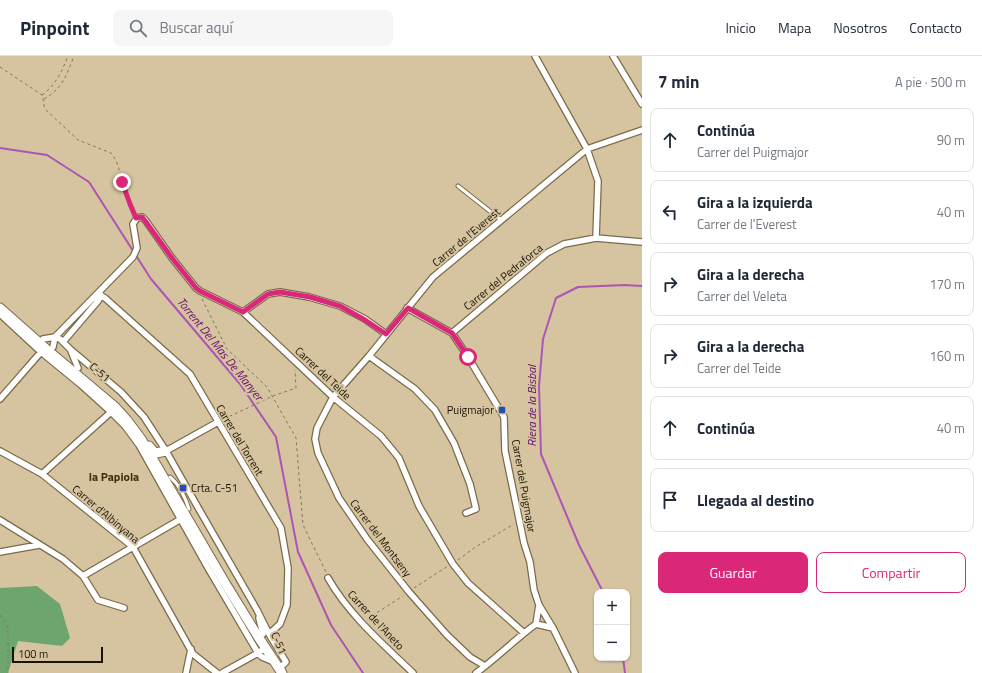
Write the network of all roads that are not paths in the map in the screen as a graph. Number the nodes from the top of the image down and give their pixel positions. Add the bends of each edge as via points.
1 (535, 56) edge
2 (613, 56) edge
3 (642, 104) edge
4 (642, 130) edge
5 (587, 148) junction
6 (458, 186) dead end
7 (501, 220) junction
8 (596, 238) junction
9 (642, 242) edge
10 (102, 289) junction
11 (103, 297) junction
12 (93, 299) junction
13 (0, 304) edge
14 (0, 308) edge
15 (408, 308) junction
16 (243, 312) junction
17 (0, 314) edge
18 (452, 333) junction
19 (386, 334) junction
20 (55, 337) junction
21 (43, 339) junction
22 (63, 342) junction
23 (53, 347) junction
24 (70, 349) junction
25 (41, 352) junction
26 (370, 356) junction
27 (77, 371) junction
28 (96, 391) junction
29 (333, 397) junction
30 (0, 399) edge
31 (99, 402) junction
32 (115, 412) junction
33 (218, 422) junction
34 (0, 451) edge
35 (166, 451) junction
36 (156, 453) junction
37 (42, 474) junction
38 (466, 513) dead end
39 (185, 516) junction
40 (0, 520) edge
41 (39, 545) junction
42 (133, 547) junction
43 (0, 552) edge
44 (83, 576) junction
45 (328, 578) road end
46 (540, 605) junction
47 (124, 608) dead end
48 (254, 612) junction
49 (536, 624) junction
50 (553, 628) junction
51 (524, 633) junction
52 (266, 634) junction
53 (191, 649) junction
54 (262, 651) junction
55 (281, 666) edge
56 (485, 666) junction
57 (186, 673) edge
58 (217, 673) edge
59 (222, 673) edge
60 (413, 673) edge
61 (476, 673) edge
62 (575, 673) edge

1 - 5 street
2 - 3 street
4 - 5 street, Carrer de l'Everest
5 - 7 street, Carrer de l'Everest
5 - 8 street via 598,181
6 - 7 lane
7 - 15 street, Carrer de l'Everest via 434,277
8 - 9 street, Carrer del Pedraforca
8 - 18 street, Carrer del Pedraforca via 564,244 547,253
10 - 11 street
10 - 12 street
10 - 16 street, Carrer del Teide via 133,257 136,249 133,224 136,218 142,217 196,288
11 - 12 street
11 - 22 street
11 - 33 street, Carrer del Torrent via 190,374
12 - 20 street
13 - 21 main road
14 - 27 main road, C-51
15 - 18 street, Carrer del Puigmajor
15 - 19 street, Carrer de l'Everest
16 - 19 street via 268,294 280,292 340,306
16 - 29 street, Carrer del Teide
17 - 25 street
18 - 46 street, Carrer del Puigmajor via 504,417 505,451 534,590
19 - 26 street, Carrer de l'Everest
20 - 21 street
20 - 22 street
20 - 23 street
21 - 23 main road
22 - 24 street
23 - 27 main road via 54,351
24 - 27 street
24 - 35 street via 121,392 144,416
25 - 30 street
25 - 31 street
26 - 29 street, Carrer de l'Everest
26 - 38 street via 415,389 435,410 454,443 470,484 476,509
27 - 28 main road, C-51
27 - 36 main road, C-51 via 119,403 133,418
28 - 31 street
28 - 32 main road, C-51 via 116,407
29 - 51 street, Carrer del Teide via 381,436 399,458 419,506 453,564 468,583
29 - 56 street, Carrer del Montseny via 317,428 315,439 318,453 339,498 367,539 409,592 447,635 470,657
31 - 32 street
32 - 36 main road via 128,417
32 - 37 street
32 - 39 main road, C-51 via 141,439
33 - 35 street
33 - 52 street, Carrer del Torrent via 281,528 288,568 287,605 280,624
34 - 37 street, Carrer d'Albinyana
35 - 36 main road
35 - 48 street
36 - 39 main road, C-51 via 170,477
37 - 42 street, Carrer d'Albinyana
39 - 42 street
39 - 48 main road, C-51 via 191,520 212,556
39 - 54 main road, C-51
40 - 41 street
41 - 43 street
41 - 44 street via 63,559
42 - 44 street
42 - 53 street, Carrer d'Albinyana
44 - 47 street via 98,600
45 - 60 street, Carrer de l'Aneto via 336,592 362,623
46 - 49 street
46 - 50 street, Carrer del Puigmajor
48 - 52 main road, C-51
48 - 54 main road via 253,624 265,644
49 - 50 street
49 - 51 street
50 - 62 street, Carrer del Puigmajor
51 - 56 street
52 - 55 main road, C-51 via 269,646
53 - 57 street
53 - 58 street, Carrer d'Albinyana via 193,654
54 - 55 main road, C-51
54 - 59 street
56 - 61 street

